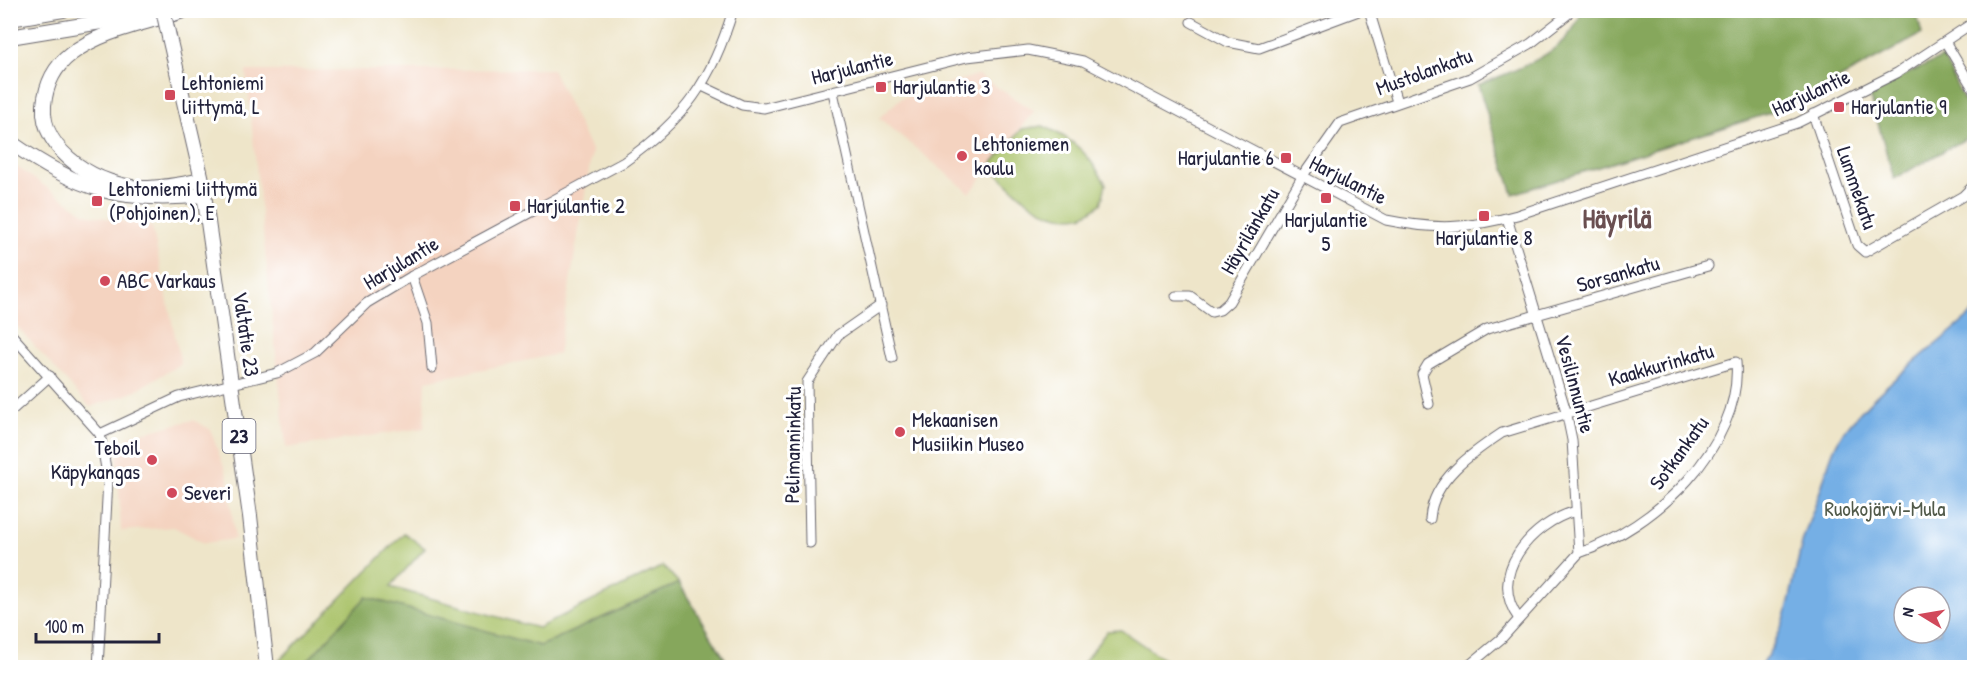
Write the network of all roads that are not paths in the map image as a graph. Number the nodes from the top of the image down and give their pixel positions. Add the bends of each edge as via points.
1 (63, 10) edge
2 (163, 10) edge
3 (171, 10) edge
4 (186, 10) edge
5 (733, 10) edge
6 (1361, 10) edge
7 (1369, 10) edge
8 (1569, 10) edge
9 (10, 19) edge
10 (1191, 21) dead end
11 (1974, 22) edge
12 (10, 36) edge
13 (1946, 43) junction
14 (702, 86) junction
15 (1974, 90) edge
16 (833, 92) junction
17 (1397, 102) junction
18 (1813, 114) junction
19 (10, 142) edge
20 (1302, 177) junction
21 (202, 180) junction
22 (1974, 185) edge
23 (204, 195) junction
24 (1507, 218) junction
25 (1708, 267) dead end
26 (412, 276) junction
27 (1176, 296) dead end
28 (881, 305) junction
29 (1538, 316) junction
30 (10, 333) edge
31 (892, 358) dead end
32 (1736, 362) joint
33 (432, 368) dead end
34 (50, 376) junction
35 (232, 385) junction
36 (1430, 404) dead end
37 (1566, 411) junction
38 (10, 412) edge
39 (100, 434) junction
40 (1576, 511) junction
41 (1431, 519) dead end
42 (810, 543) dead end
43 (1579, 553) junction
44 (1519, 619) junction
45 (98, 668) edge
46 (267, 668) edge
47 (1466, 668) edge

1 - 9 highway
2 - 21 highway, Valtatie 23 / 23, bridge
3 - 12 highway
4 - 21 highway via 96,39 71,53 50,79 43,112 62,151 97,175 142,188
5 - 14 street, Harjulantie via 713,67
6 - 10 street via 1259,48 1228,42
7 - 17 street
8 - 17 street, Mustolankatu via 1568,15 1530,44 1470,78
11 - 13 street, Harjulantie
13 - 15 street
13 - 18 street, Harjulantie
14 - 16 street, Harjulantie via 742,105 764,108
14 - 26 street, Harjulantie via 678,117 624,162
16 - 20 street, Harjulantie via 967,57 1028,50 1083,61
16 - 28 street
17 - 20 street, Mustolankatu via 1340,123
18 - 22 street, Lummekatu via 1857,244 1865,252 1963,196
18 - 24 street, Harjulantie via 1797,123
19 - 23 highway via 54,171 99,190 136,198
20 - 24 street, Harjulantie via 1386,220 1424,228 1472,226
20 - 27 street, Häyrilänkatu via 1229,302 1212,312 1190,296
21 - 23 highway, Valtatie 23 / 23
23 - 35 highway, Valtatie 23 / 23
24 - 29 street, Vesilinnuntie
25 - 29 street, Sorsankatu
26 - 33 street via 428,323
26 - 35 street, Harjulantie via 367,303 315,353 277,373
28 - 31 street
28 - 42 street, Pelimanninkatu via 838,335 807,382
29 - 36 street, Sorsankatu via 1487,329 1428,364 1422,374
29 - 37 street, Vesilinnuntie
30 - 34 street
32 - 37 street, Kaakkurinkatu
32 - 43 street, Sotkankatu via 1738,383 1730,410 1718,435 1683,485 1642,522
34 - 38 street
34 - 39 street
35 - 39 street, Harjulantie via 179,397
35 - 46 highway, Valtatie 23 / 23
37 - 40 street, Vesilinnuntie via 1572,440
37 - 41 street, Kaakkurinkatu via 1502,433 1472,453 1440,489 1431,504
39 - 45 street via 108,480
40 - 43 street, Vesilinnuntie
40 - 44 street via 1560,515 1537,530 1515,558 1507,593 1511,609
43 - 44 street
44 - 47 street

